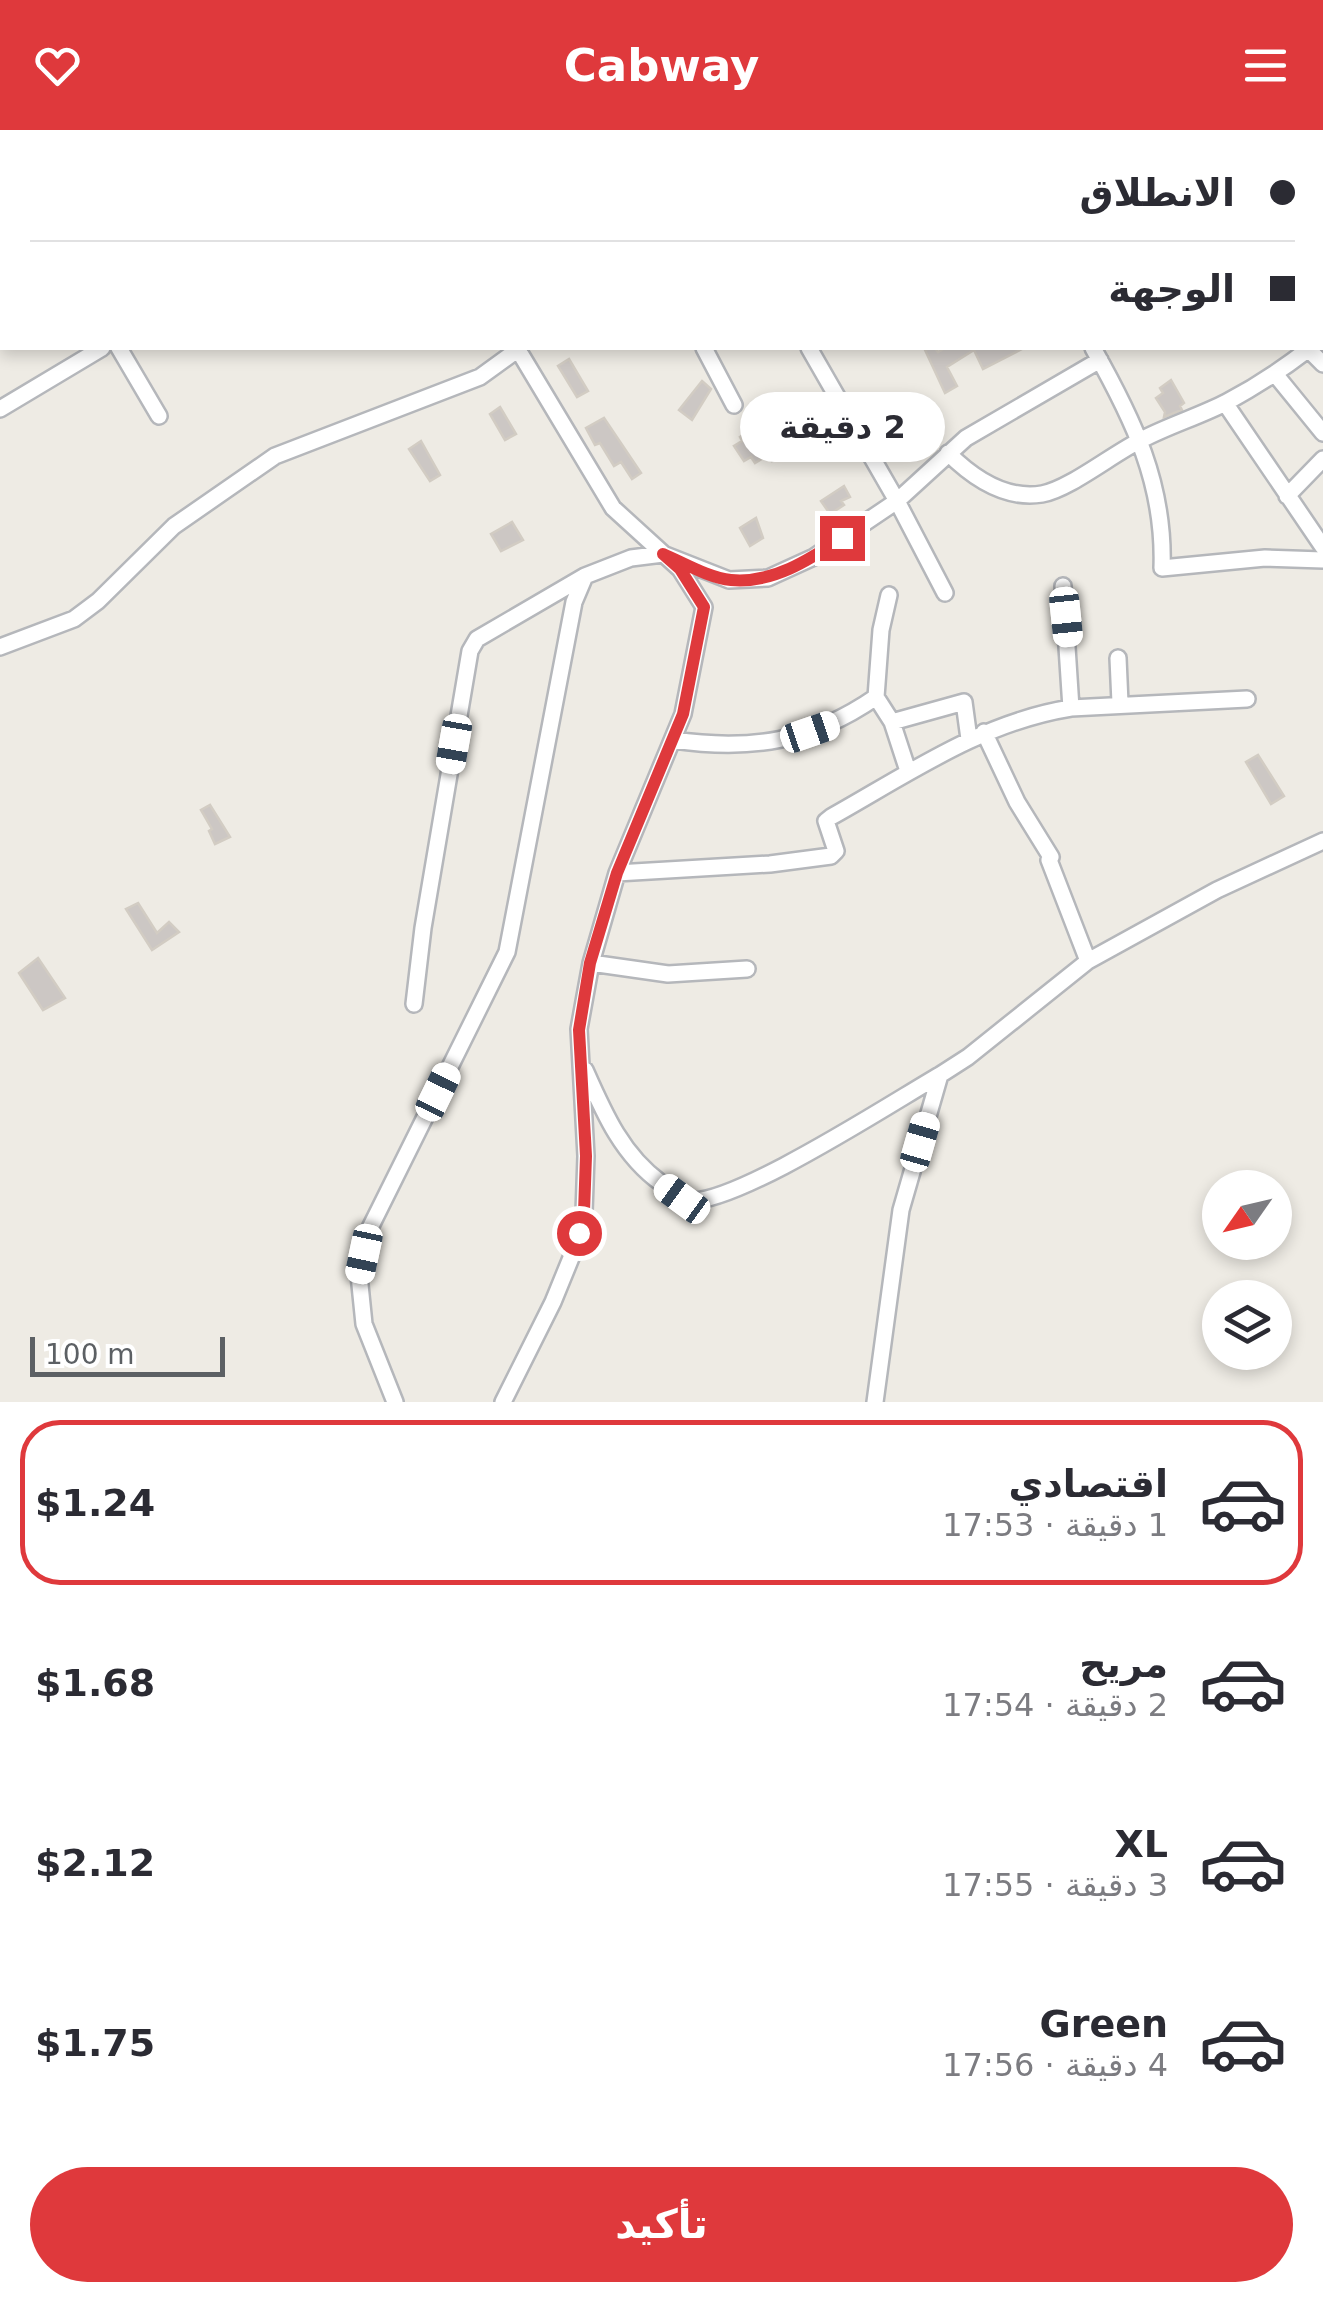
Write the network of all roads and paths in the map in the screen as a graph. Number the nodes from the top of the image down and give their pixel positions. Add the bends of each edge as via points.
1 (99, 350) edge
2 (120, 350) edge
3 (516, 350) edge
4 (520, 350) edge
5 (705, 350) edge
6 (810, 350) edge
7 (1305, 350) edge
8 (1096, 354) edge
9 (1275, 374) junction
10 (1225, 403) junction
11 (734, 405) dead end
12 (0, 409) edge
13 (159, 416) dead end
14 (1323, 433) edge
15 (1141, 439) junction
16 (948, 452) junction
17 (1323, 459) edge
18 (1287, 496) junction
19 (897, 502) junction
20 (1323, 547) edge
21 (663, 554) junction
22 (1323, 560) edge
23 (584, 576) junction
24 (1063, 586) dead end
25 (945, 593) dead end
26 (888, 595) dead end
27 (0, 647) edge
28 (1118, 658) dead end
29 (876, 697) junction
30 (1248, 699) dead end
31 (1120, 703) junction
32 (1071, 708) junction
33 (892, 722) junction
34 (977, 736) junction
35 (673, 740) junction
36 (908, 771) junction
37 (1323, 841) edge
38 (617, 873) junction
39 (1088, 961) junction
40 (590, 963) junction
41 (748, 968) dead end
42 (414, 1004) dead end
43 (579, 1030) junction
44 (940, 1075) junction
45 (395, 1402) edge
46 (503, 1402) edge
47 (875, 1402) edge

1 - 12 street
2 - 13 street
3 - 27 street via 480,377 274,456 174,526 74,619
4 - 21 street via 613,508
5 - 11 street
6 - 19 street
7 - 9 street
8 - 15 street
8 - 16 street
9 - 10 street
9 - 14 street
10 - 15 street
10 - 18 street
15 - 16 street via 1044,494 992,486
15 - 22 street via 1163,536 1162,568
16 - 19 street
17 - 18 street
18 - 20 street
19 - 21 street via 814,557 768,578 729,580
19 - 25 street
21 - 23 street
21 - 35 street via 704,607
23 - 42 street via 477,639 470,651
23 - 45 street via 507,952 368,1232 359,1276 364,1324
24 - 32 street
26 - 29 street
28 - 31 street
29 - 33 street
29 - 35 street via 832,725 780,740 744,746
30 - 31 street
31 - 32 street
32 - 34 street
33 - 34 street via 964,702
33 - 36 street
34 - 36 street
34 - 39 street via 1051,857
35 - 38 street
36 - 38 street via 826,821 836,851 831,856
37 - 39 street
38 - 40 street
39 - 44 street
40 - 41 street via 668,974
40 - 43 street
43 - 44 street via 586,1070 610,1126 639,1168 682,1199 699,1201 750,1184
43 - 46 street via 584,1212 554,1302
44 - 47 street via 901,1210

